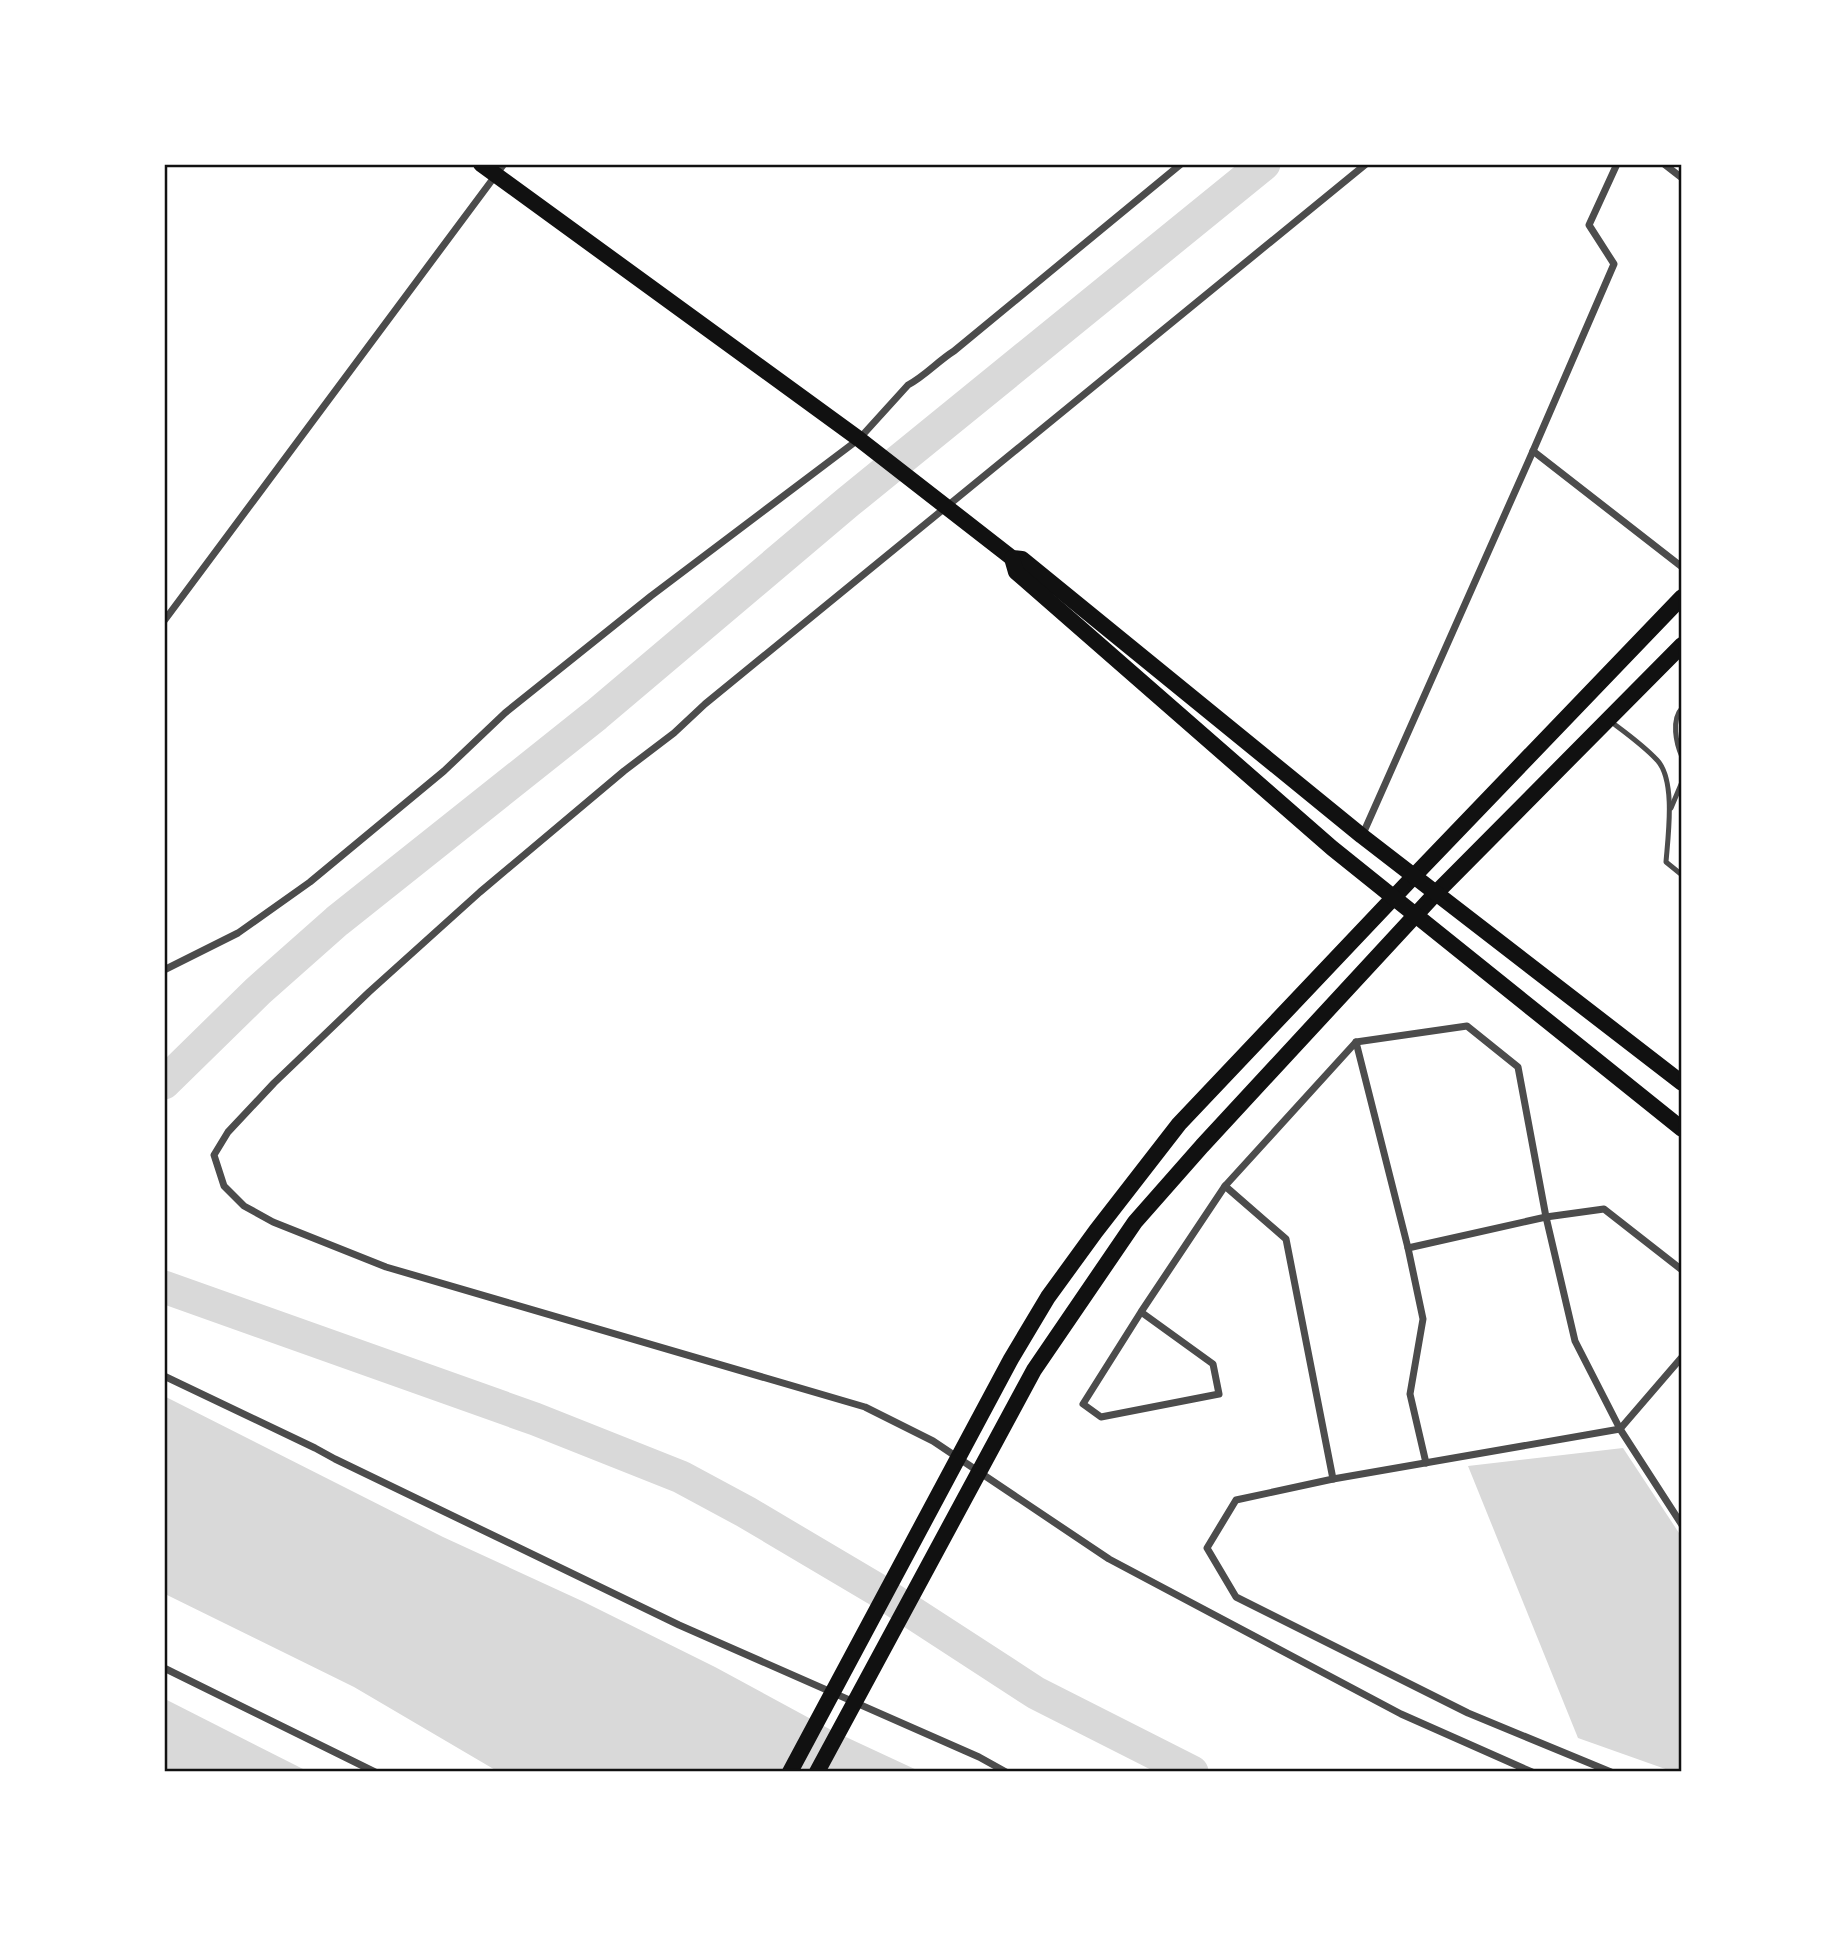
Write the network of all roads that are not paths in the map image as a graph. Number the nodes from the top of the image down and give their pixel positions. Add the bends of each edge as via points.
1 (481, 164) edge
2 (1181, 164) edge
3 (1366, 164) edge
4 (1617, 164) edge
5 (1664, 164) edge
6 (501, 170) edge
7 (1682, 178) edge
8 (859, 439) junction
9 (1533, 451) junction
10 (947, 507) junction
11 (1012, 558) junction
12 (1682, 567) edge
13 (1682, 597) edge
14 (164, 621) edge
15 (1682, 645) edge
16 (1682, 708) edge
17 (1609, 720) junction
18 (1679, 743) edge
19 (1682, 757) edge
20 (1682, 782) edge
21 (1669, 811) junction
22 (1362, 836) junction
23 (1682, 875) edge
24 (1414, 876) junction
25 (1436, 892) junction
26 (1394, 897) junction
27 (1416, 915) junction
28 (164, 970) edge
29 (1356, 1042) junction
30 (1682, 1083) edge
31 (1682, 1129) edge
32 (1225, 1186) junction
33 (1546, 1217) junction
34 (1408, 1248) junction
35 (1682, 1270) edge
36 (1140, 1312) junction
37 (1682, 1357) edge
38 (164, 1377) edge
39 (1620, 1429) junction
40 (1426, 1463) junction
41 (1333, 1479) junction
42 (1682, 1525) edge
43 (164, 1668) edge
44 (375, 1772) edge
45 (790, 1772) edge
46 (817, 1772) edge
47 (1006, 1772) edge
48 (1532, 1772) edge
49 (1611, 1772) edge

1 - 6 main road
2 - 8 street via 908,385
3 - 10 street
4 - 9 street via 1589,225 1614,264
5 - 7 street
6 - 8 main road
6 - 14 street
8 - 10 main road
8 - 28 street via 526,696 310,882 238,933
9 - 12 street
9 - 22 street
10 - 11 main road
10 - 48 street via 624,771 369,992 228,1132 214,1155 224,1186 244,1206 273,1222 386,1267 865,1407 933,1441 1109,1559 1401,1714
11 - 22 main road via 1022,559
11 - 26 main road via 1016,572
13 - 24 main road
15 - 17 main road
16 - 18 lane via 1677,713
17 - 21 lane via 1659,762 1668,785
17 - 25 main road
18 - 19 lane
20 - 21 lane
21 - 23 lane via 1666,862
22 - 24 main road
24 - 25 main road
24 - 26 main road
25 - 27 main road
25 - 30 main road
26 - 27 main road
26 - 45 main road via 1180,1124 1048,1297
27 - 31 main road
27 - 46 main road via 1135,1222 1034,1370
29 - 32 street
29 - 33 street via 1467,1026 1518,1068
29 - 34 street
32 - 36 street
32 - 41 street via 1286,1239
33 - 34 street
33 - 35 street via 1604,1209
33 - 39 street via 1574,1342
34 - 40 street via 1423,1319 1410,1394
36 - 36 street via 1213,1364 1219,1394 1101,1417 1083,1405
37 - 39 street
38 - 47 street via 679,1625
39 - 40 street
39 - 42 street
40 - 41 street
41 - 49 street via 1236,1500 1208,1548 1236,1597 1468,1713
43 - 44 street

